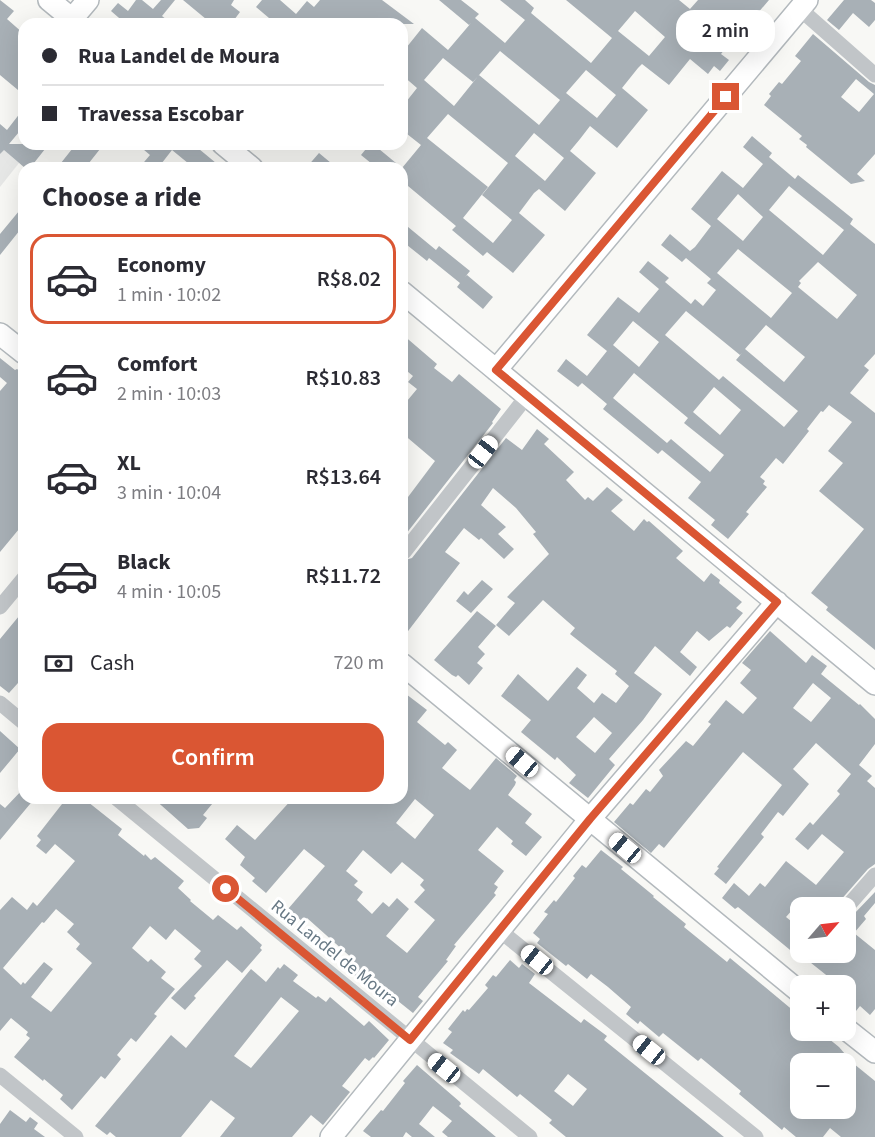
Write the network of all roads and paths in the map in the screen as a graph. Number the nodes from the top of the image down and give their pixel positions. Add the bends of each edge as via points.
1 (49, 0) edge
2 (88, 0) edge
3 (803, 4) edge
4 (70, 18) edge
5 (77, 18) edge
6 (875, 75) edge
7 (230, 150) edge
8 (245, 162) edge
9 (408, 297) edge
10 (0, 334) edge
11 (18, 348) edge
12 (496, 370) junction
13 (527, 396) junction
14 (408, 547) edge
15 (18, 585) edge
16 (777, 602) junction
17 (0, 607) edge
18 (408, 669) edge
19 (875, 684) edge
20 (0, 703) edge
21 (18, 718) edge
22 (123, 804) edge
23 (590, 819) junction
24 (875, 874) edge
25 (855, 897) edge
26 (499, 930) junction
27 (790, 984) edge
28 (856, 1037) edge
29 (410, 1040) junction
30 (875, 1052) edge
31 (0, 1076) edge
32 (76, 1137) edge
33 (331, 1137) edge
34 (530, 1137) edge
35 (756, 1137) edge

1 - 4 street
2 - 5 street
3 - 6 street
3 - 12 street
7 - 8 street
9 - 12 street
10 - 11 street
12 - 13 street
13 - 14 street
13 - 16 street
15 - 17 street
16 - 19 street
16 - 23 street
18 - 23 street
20 - 21 street
22 - 29 street, Rua Landel de Moura
23 - 26 street
23 - 27 street
24 - 25 street
26 - 29 street
26 - 35 street
28 - 30 street
29 - 33 street
29 - 34 street, Rua Landel de Moura
31 - 32 street

